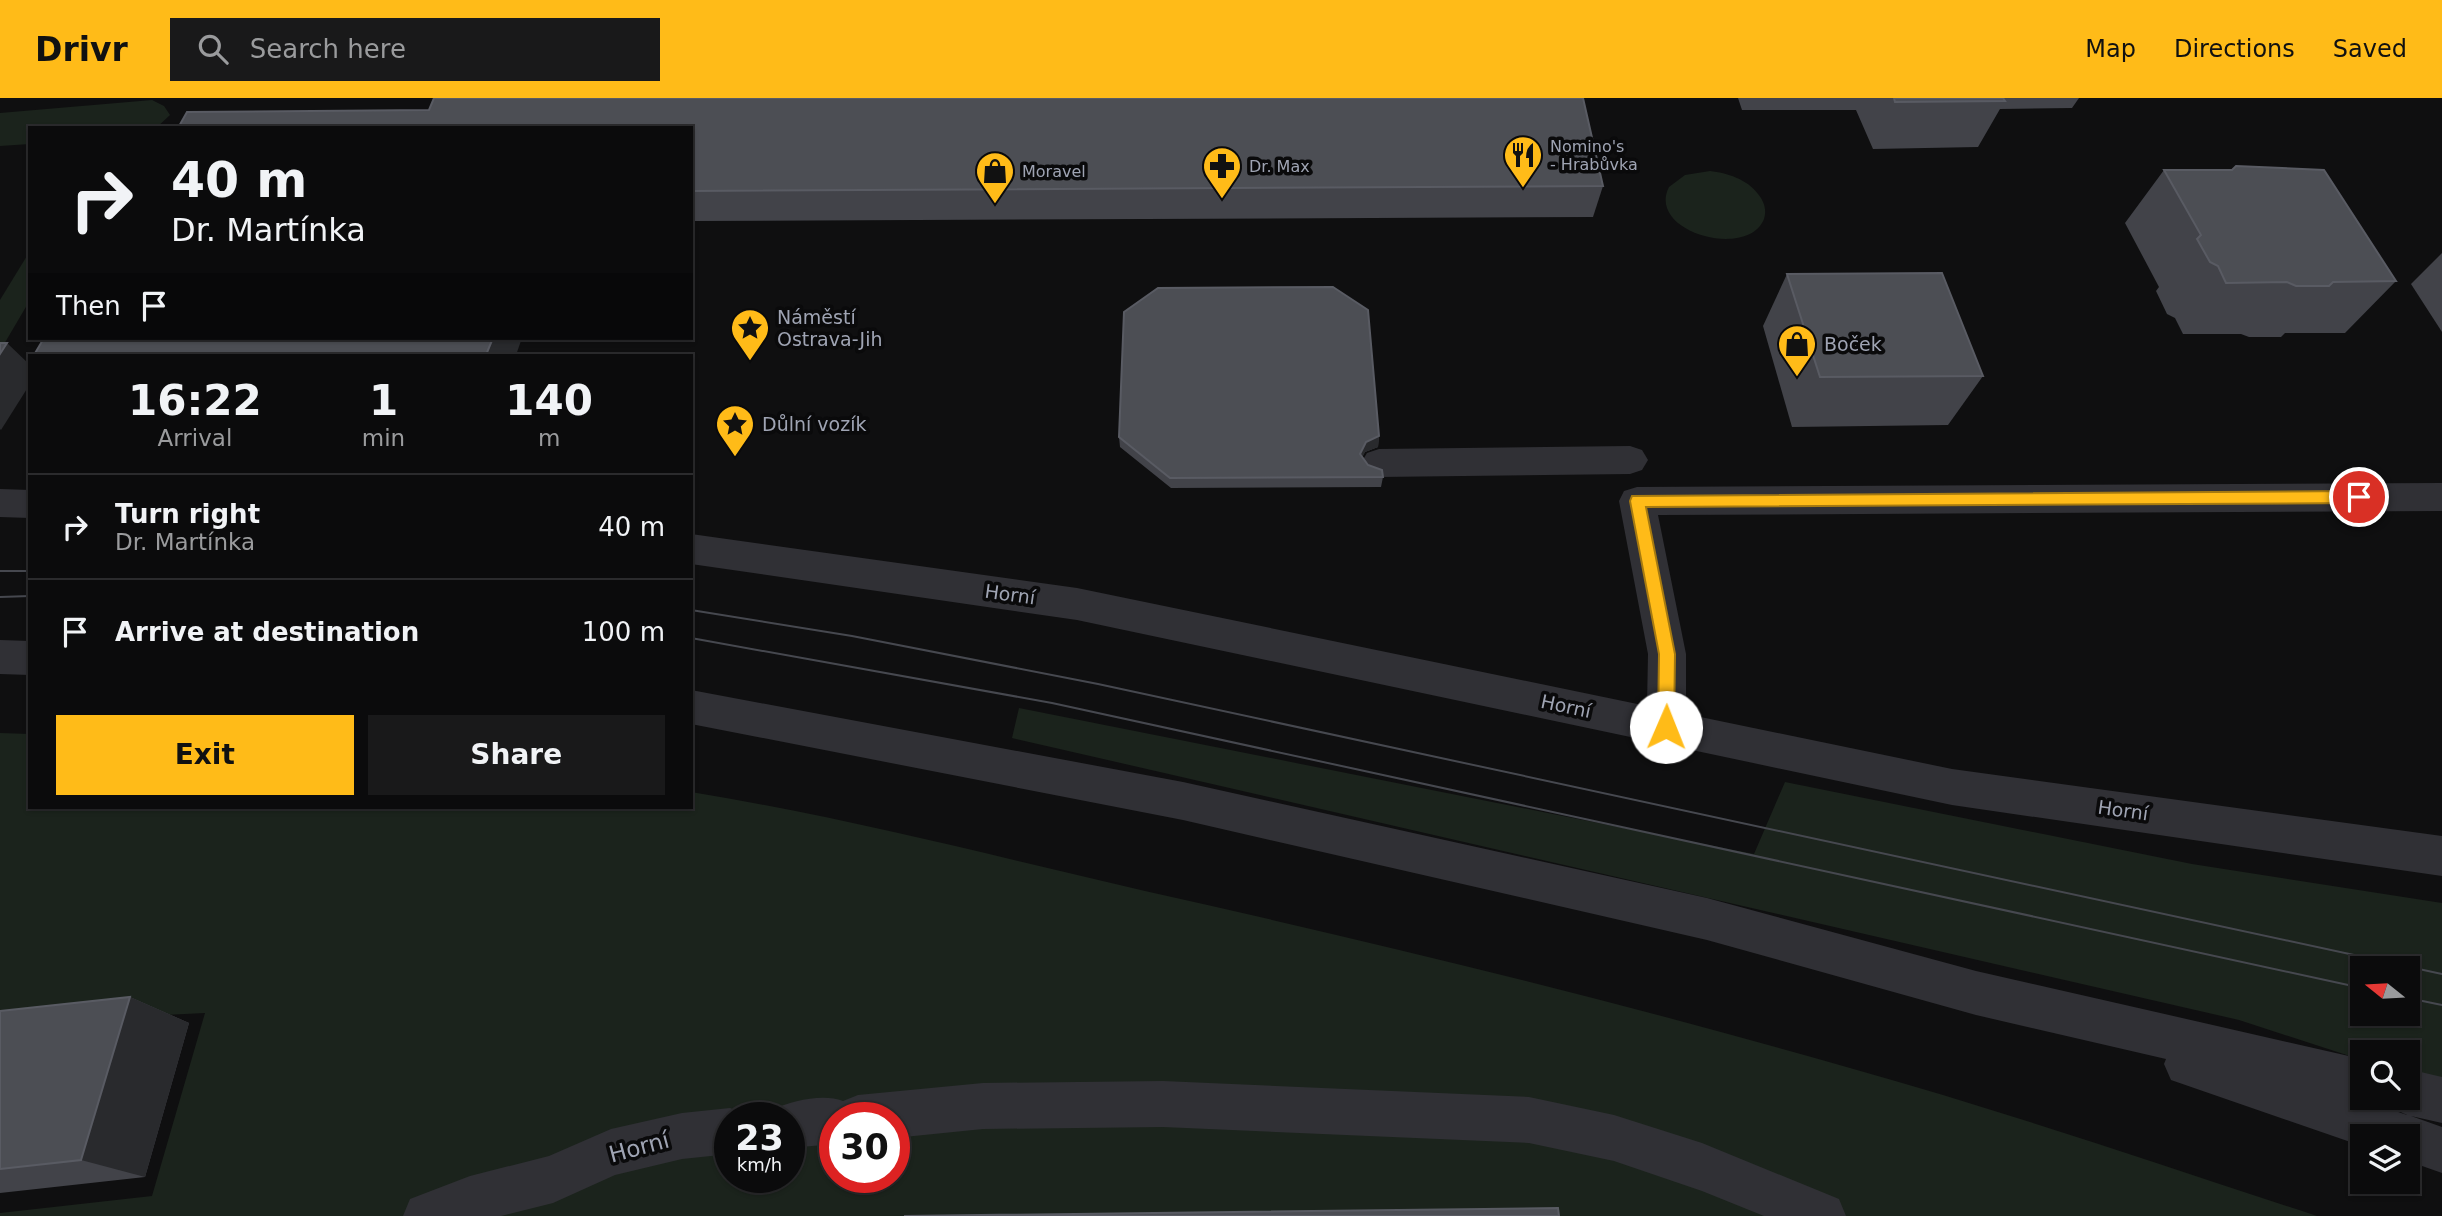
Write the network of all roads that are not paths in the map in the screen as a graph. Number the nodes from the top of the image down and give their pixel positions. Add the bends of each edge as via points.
1 (1630, 460) dead end
2 (1379, 463) dead end
3 (2442, 497) edge
4 (0, 503) edge
5 (28, 504) edge
6 (693, 549) edge
7 (0, 657) edge
8 (28, 657) edge
9 (693, 707) edge
10 (1666, 727) junction
11 (2326, 838) junction
12 (2442, 843) edge
13 (2442, 856) edge
14 (1976, 993) junction
15 (2350, 1079) edge
16 (2420, 1095) edge
17 (2442, 1100) edge
18 (910, 1113) edge
19 (2365, 1124) edge
20 (714, 1133) edge
21 (2420, 1142) edge
22 (2442, 1150) edge
23 (553, 1179) junction
24 (427, 1216) edge
25 (524, 1216) edge
26 (1822, 1216) edge

1 - 2 street
3 - 10 street via 1637,501 1667,654
4 - 5 street
6 - 10 street, Horní via 1077,604
7 - 8 street
9 - 14 street via 1210,807 1707,919
10 - 11 street, Horní via 1952,787
11 - 12 street
11 - 13 street, Horní
14 - 15 street
14 - 19 street
16 - 17 street
18 - 26 street via 983,1106 1163,1104 1529,1119 1614,1138 1702,1167
20 - 23 street, Horní via 611,1152
21 - 22 street
23 - 24 street, Horní
23 - 25 street, Horní

